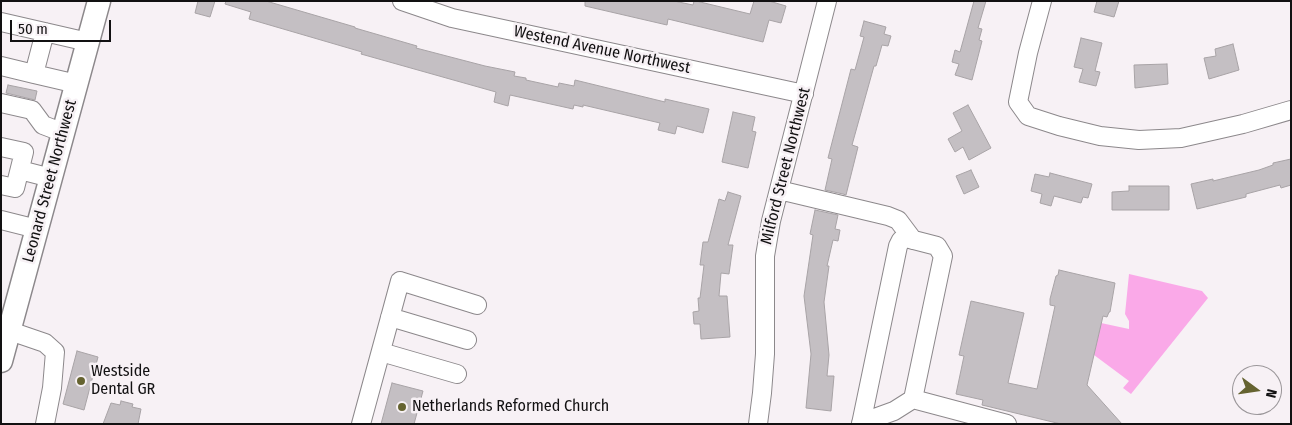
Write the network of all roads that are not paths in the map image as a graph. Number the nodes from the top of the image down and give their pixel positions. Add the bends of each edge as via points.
1 (99, 1) edge
2 (402, 1) edge
3 (827, 1) edge
4 (1042, 1) edge
5 (1, 22) edge
6 (45, 32) junction
7 (88, 42) junction
8 (1, 66) edge
9 (34, 74) junction
10 (77, 84) junction
11 (804, 94) junction
12 (1, 103) edge
13 (1291, 110) edge
14 (64, 133) junction
15 (1, 147) edge
16 (20, 170) junction
17 (51, 178) junction
18 (1, 185) edge
19 (779, 190) junction
20 (1, 220) edge
21 (37, 229) junction
22 (912, 240) junction
23 (477, 305) dead end
24 (8, 306) edge
25 (390, 317) junction
26 (467, 340) dead end
27 (4, 346) edge
28 (381, 352) junction
29 (457, 374) dead end
30 (913, 399) junction
31 (862, 423) edge
32 (45, 424) edge
33 (361, 424) edge
34 (758, 424) edge
35 (1007, 424) edge

1 - 7 main road, Leonard Street Northwest
2 - 11 street, Westend Avenue Northwest via 452,18
3 - 11 street, Milford Street Northwest
4 - 13 street via 1018,102 1028,116 1100,136 1139,140 1181,138
5 - 6 street
6 - 7 street
6 - 9 street
7 - 10 main road, Leonard Street Northwest
8 - 9 street
9 - 10 street
10 - 14 main road, Leonard Street Northwest
11 - 19 street, Milford Street Northwest
12 - 14 street via 32,110 43,125
14 - 17 main road, Leonard Street Northwest
15 - 16 street via 24,152
16 - 17 street
16 - 18 street via 15,188
17 - 21 main road, Leonard Street Northwest
19 - 22 street via 888,216 898,220
19 - 34 street, Milford Street Northwest via 765,256 765,354
20 - 21 street
21 - 24 main road, Leonard Street Northwest
22 - 30 street via 937,246 943,256
22 - 31 street via 901,240 898,246
23 - 25 street via 400,281
24 - 27 main road, Leonard Street Northwest
25 - 26 street
25 - 28 street
27 - 32 street via 45,343 55,352
28 - 29 street
28 - 33 street
30 - 31 street via 894,411
30 - 35 street

